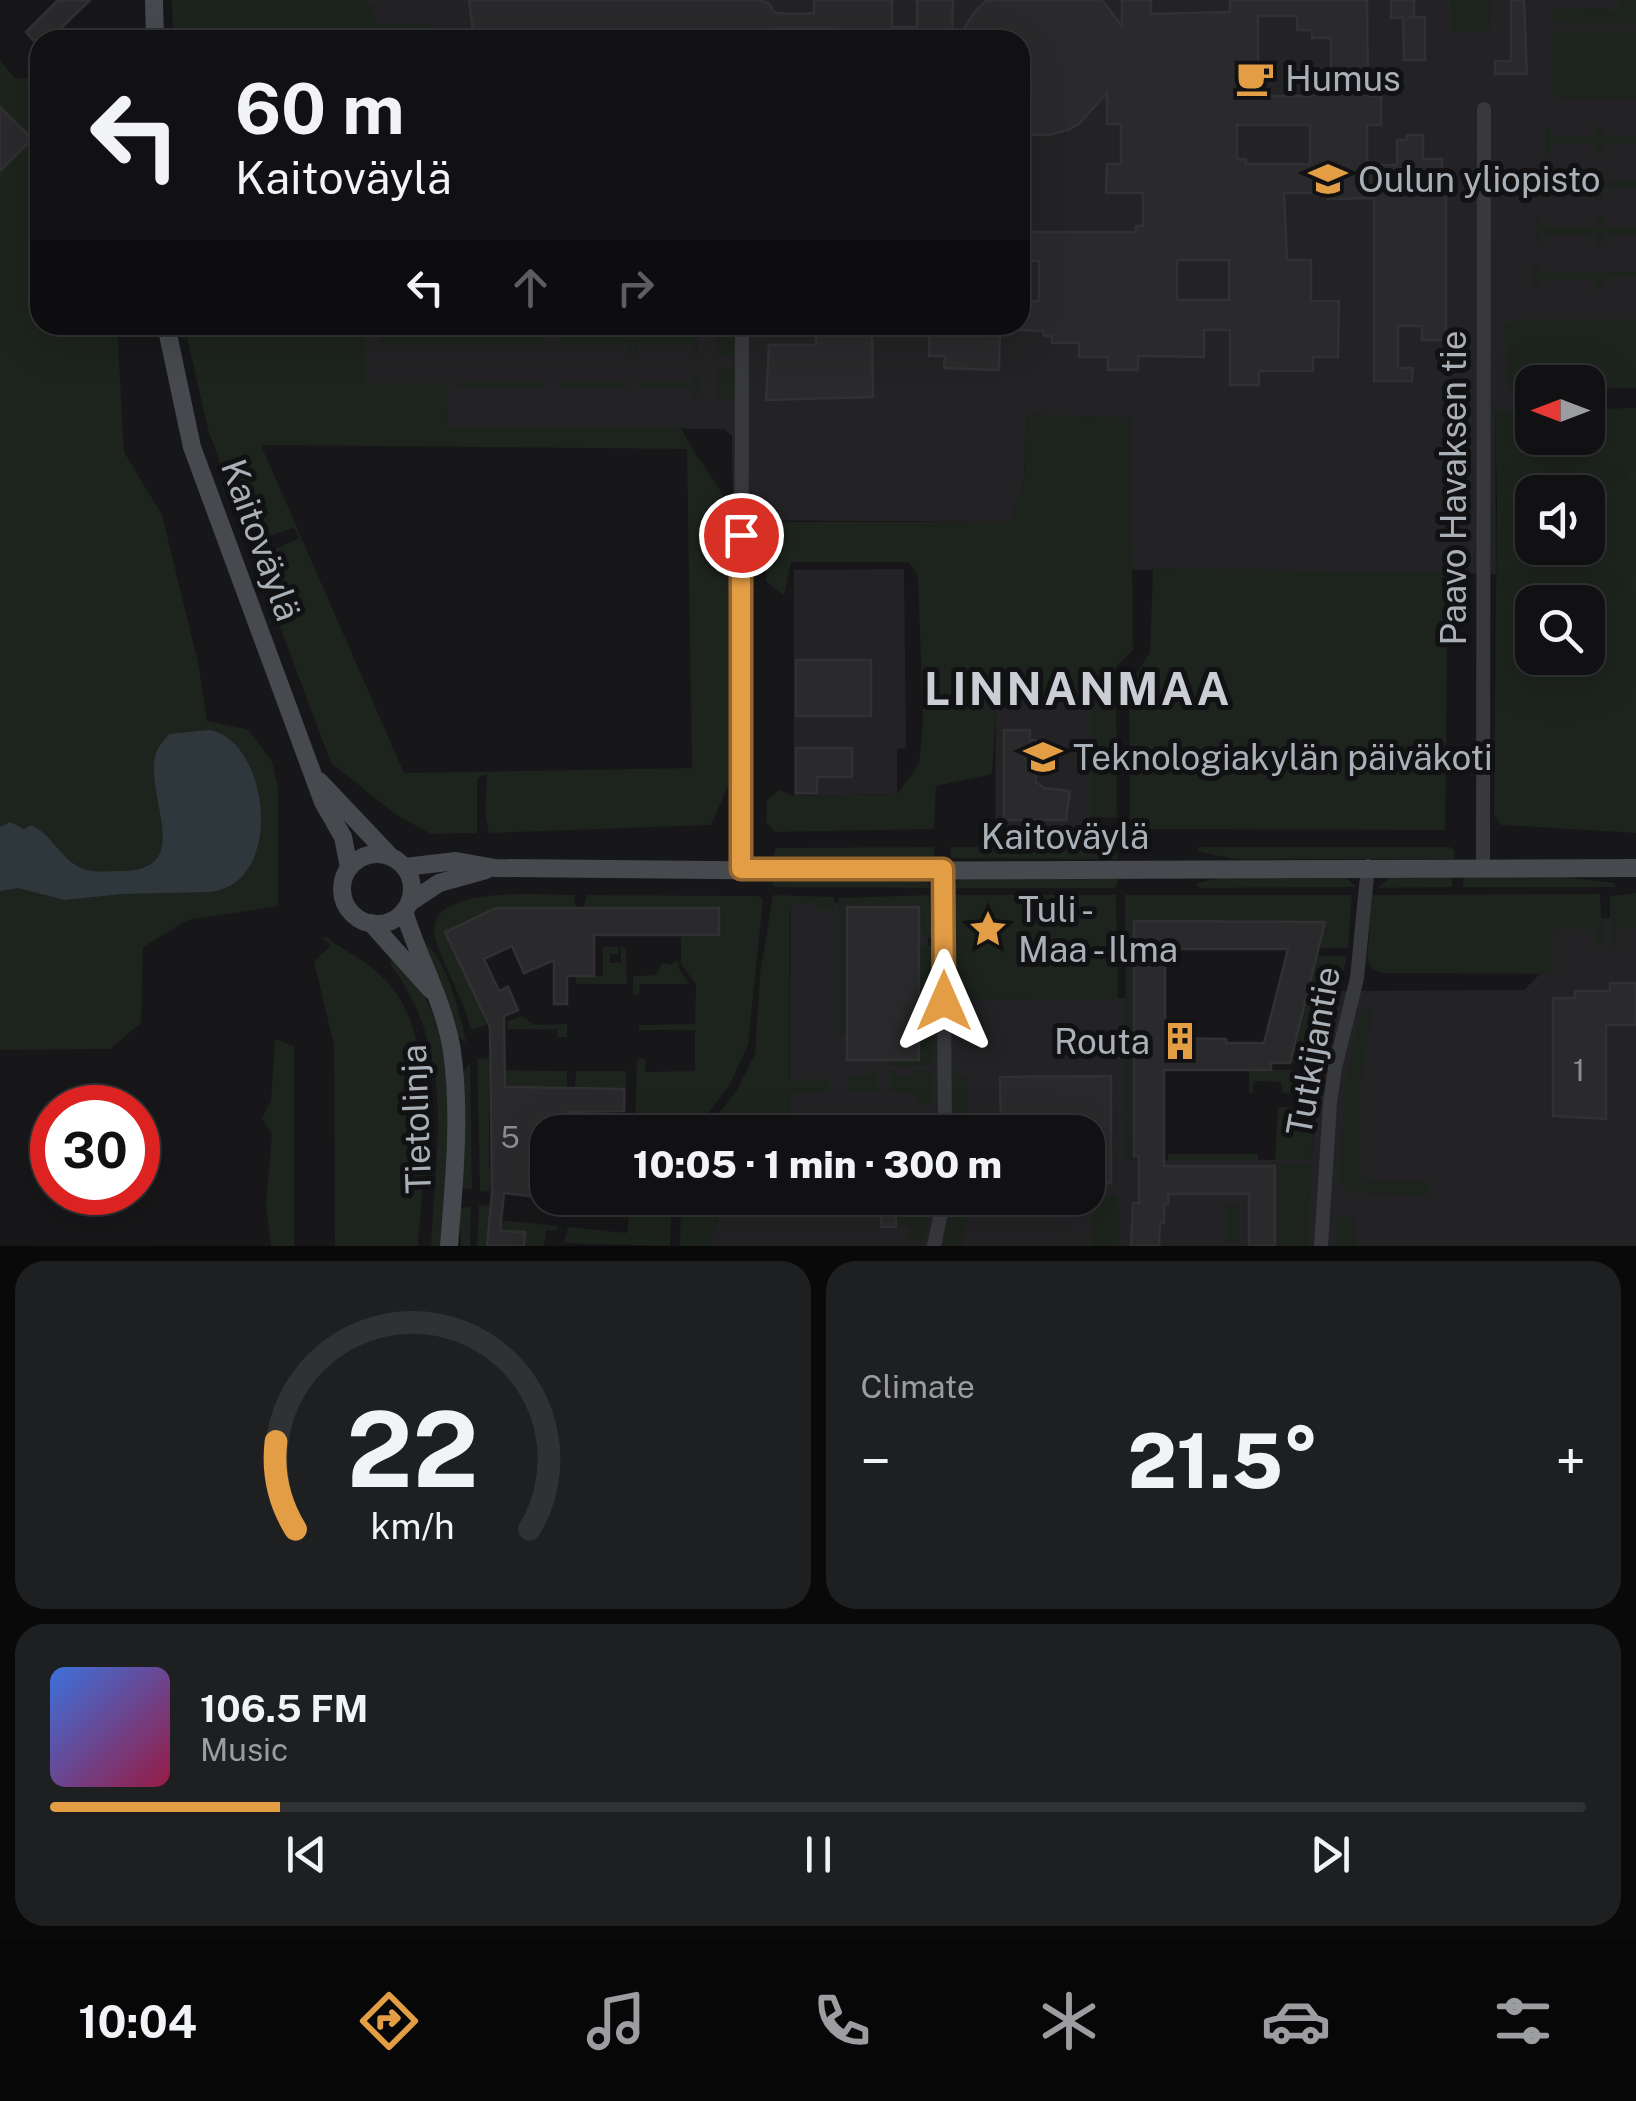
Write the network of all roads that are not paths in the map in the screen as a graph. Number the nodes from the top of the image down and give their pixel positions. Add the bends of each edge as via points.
1 (154, 0) edge
2 (154, 30) edge
3 (1484, 109) dead end
4 (168, 335) edge
5 (742, 335) edge
6 (312, 773) junction
7 (397, 862) junction
8 (1368, 866) junction
9 (1483, 866) junction
10 (349, 867) junction
11 (495, 868) junction
12 (1636, 868) edge
13 (741, 869) junction
14 (943, 869) junction
15 (407, 907) junction
16 (371, 924) junction
17 (432, 992) junction
18 (944, 1115) edge
19 (940, 1215) edge
20 (449, 1246) edge
21 (934, 1246) edge
22 (1321, 1246) edge

1 - 2 street
3 - 9 street, Paavo Havaksen tie
4 - 6 street, Kaitoväylä via 192,447
5 - 13 street
6 - 7 street, Kaitoväylä
6 - 10 street, Kaitoväylä
7 - 10 street via 372,854
7 - 11 street, Kaitoväylä
7 - 15 street via 412,884
8 - 9 street, Kaitoväylä
8 - 14 street, Kaitoväylä
8 - 22 street, Tutkijantie via 1356,978 1334,1068
9 - 12 street, Kaitoväylä
10 - 16 street via 344,901
11 - 13 street, Kaitoväylä
11 - 15 street, Kaitoväylä via 439,883
13 - 14 street, Kaitoväylä
14 - 18 street
15 - 16 street via 389,922
15 - 17 street, Tietolinja
16 - 17 street, Tietolinja
17 - 20 street, Tietolinja via 452,1050 454,1078
19 - 21 street

